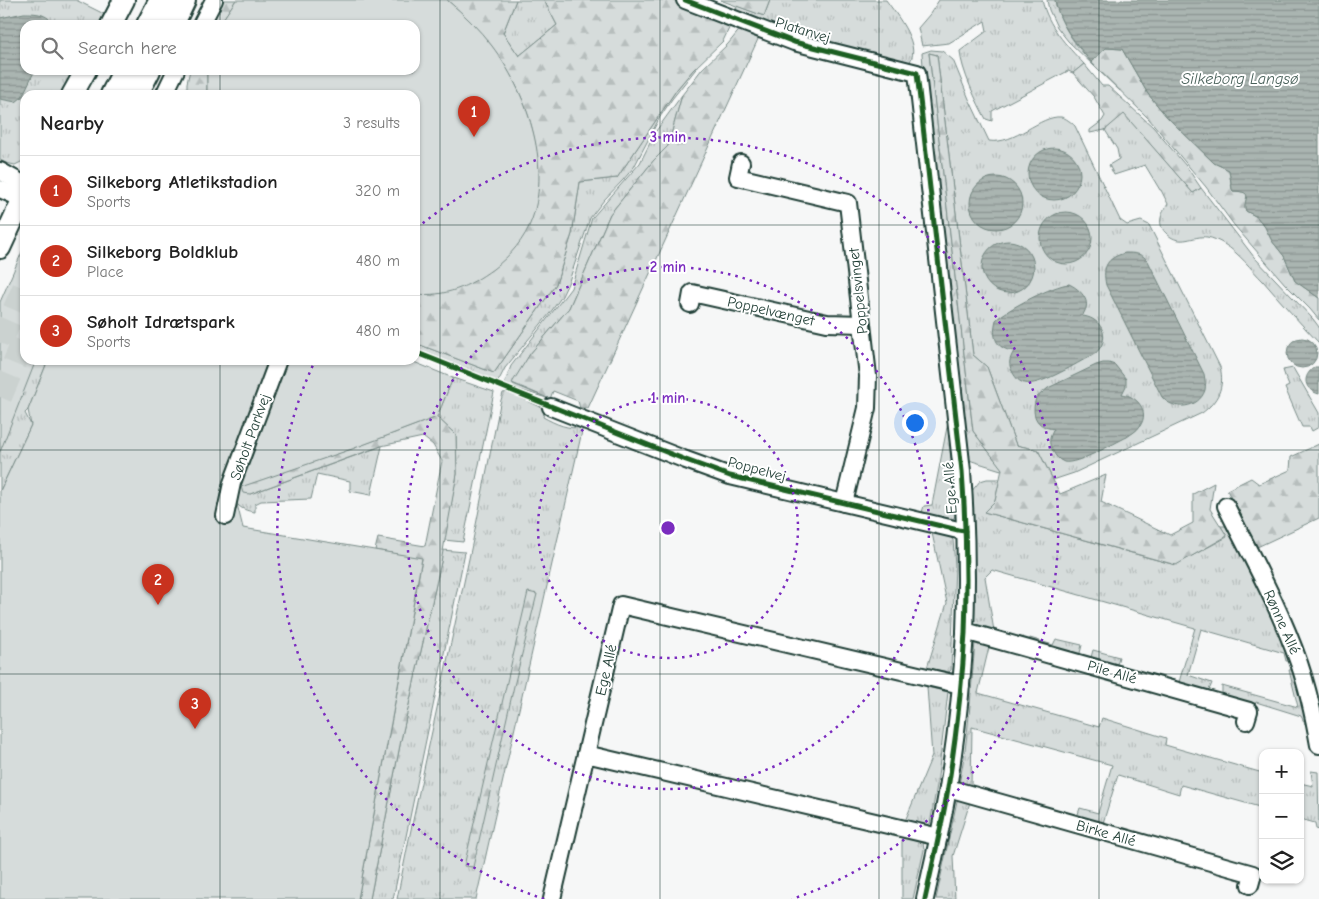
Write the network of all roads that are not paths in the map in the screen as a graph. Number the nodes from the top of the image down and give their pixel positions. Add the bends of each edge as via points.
1 (124, 0) edge
2 (162, 0) edge
3 (184, 0) edge
4 (214, 0) edge
5 (685, 0) edge
6 (114, 20) edge
7 (152, 20) edge
8 (174, 20) edge
9 (203, 20) edge
10 (917, 73) joint
11 (83, 75) edge
12 (123, 75) edge
13 (145, 75) edge
14 (174, 75) edge
15 (75, 90) edge
16 (116, 90) edge
17 (138, 90) edge
18 (166, 90) edge
19 (741, 163) dead end
20 (0, 171) edge
21 (0, 188) edge
22 (20, 190) edge
23 (20, 193) edge
24 (20, 203) edge
25 (0, 248) edge
26 (690, 304) dead end
27 (862, 324) junction
28 (276, 365) edge
29 (550, 407) dead end
30 (844, 503) junction
31 (1226, 506) dead end
32 (226, 516) dead end
33 (965, 531) junction
34 (965, 633) junction
35 (961, 685) junction
36 (1246, 721) dead end
37 (1319, 745) edge
38 (586, 754) junction
39 (948, 788) junction
40 (939, 837) junction
41 (1250, 885) dead end
42 (552, 899) edge
43 (925, 899) edge

1 - 6 main road
2 - 7 highway
3 - 8 highway
4 - 9 street
5 - 10 street, Platanvej via 794,42
10 - 33 street, Ege Allé via 962,471
11 - 15 main road
12 - 16 highway
13 - 17 highway
14 - 18 street
19 - 27 street, Poppelsvinget via 738,177 848,203
20 - 22 street
21 - 23 street
24 - 25 main road
26 - 27 street, Poppelvænget via 692,293 827,323
27 - 30 street, Poppelsvinget via 868,376 867,408
28 - 32 street, Søholt Parkvej via 232,483
29 - 30 street, Poppelvej via 730,476
30 - 33 street, Poppelvej
31 - 37 street, Rønne Allé via 1279,611 1300,663
33 - 34 street, Ege Allé
34 - 35 street, Ege Allé
34 - 36 street, Pile Allé via 1248,711
35 - 38 street, Ege Allé via 621,605
35 - 39 street, Ege Allé
38 - 40 street
38 - 42 street, Ege Allé
39 - 40 street, Ege Allé
39 - 41 street, Birke Allé via 1253,874
40 - 43 street, Ege Allé

